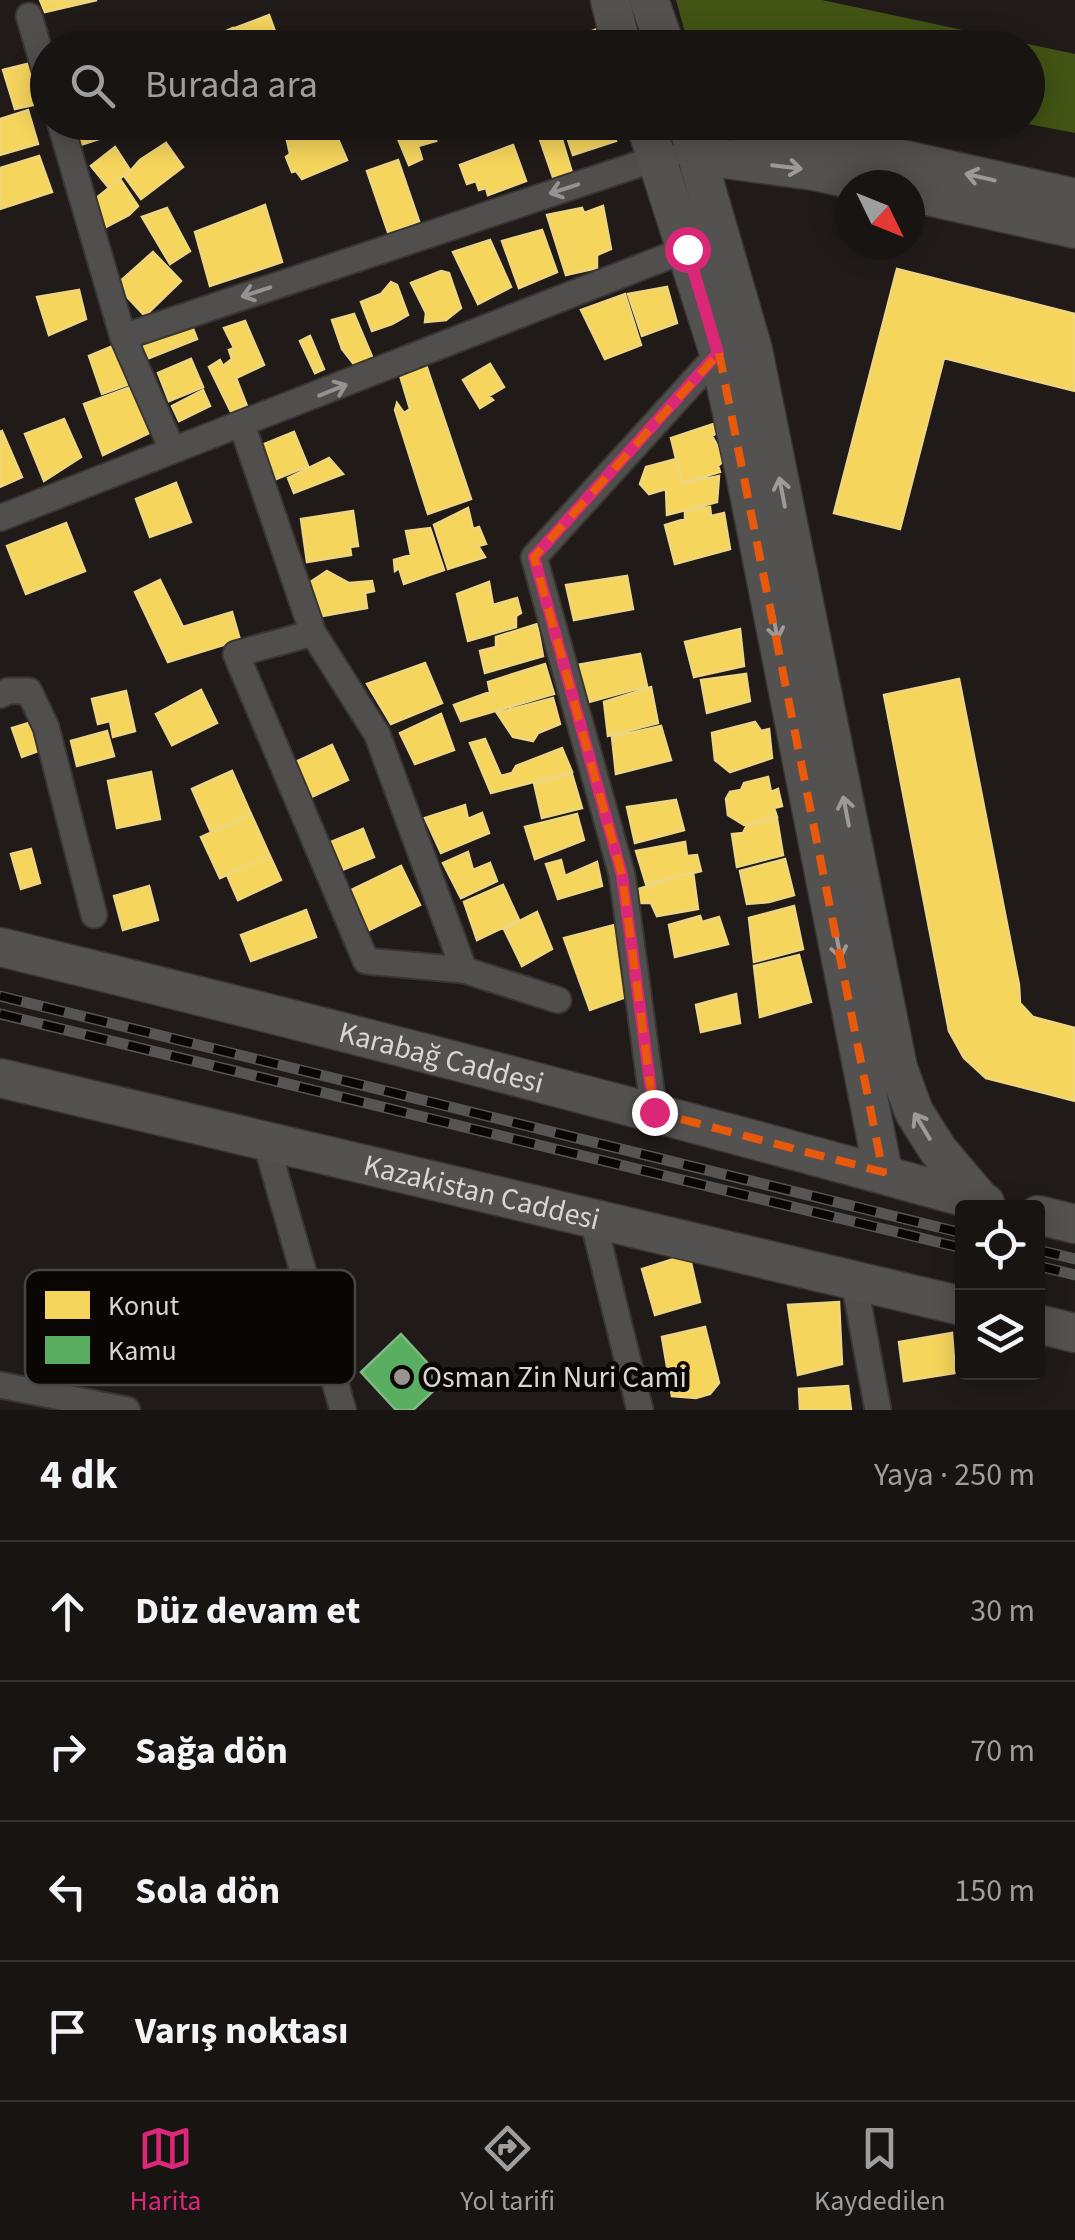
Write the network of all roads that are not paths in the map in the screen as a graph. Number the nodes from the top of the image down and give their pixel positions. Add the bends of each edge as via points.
1 (610, 0) edge
2 (649, 0) edge
3 (28, 16) dead end
4 (32, 30) edge
5 (618, 30) edge
6 (660, 30) edge
7 (65, 140) edge
8 (650, 140) edge
9 (690, 140) edge
10 (692, 140) edge
11 (696, 140) edge
12 (816, 140) edge
13 (657, 158) junction
14 (835, 176) edge
15 (925, 195) edge
16 (1075, 198) edge
17 (1075, 229) edge
18 (687, 249) junction
19 (123, 337) junction
20 (718, 353) junction
21 (242, 426) junction
22 (172, 449) junction
23 (0, 518) edge
24 (314, 633) junction
25 (0, 694) edge
26 (94, 916) dead end
27 (0, 947) edge
28 (464, 970) junction
29 (558, 1000) dead end
30 (0, 1078) edge
31 (654, 1112) junction
32 (265, 1139) junction
33 (883, 1172) junction
34 (977, 1200) edge
35 (989, 1200) edge
36 (592, 1216) junction
37 (1045, 1217) edge
38 (1075, 1224) edge
39 (303, 1270) edge
40 (854, 1281) junction
41 (955, 1304) edge
42 (1045, 1326) edge
43 (1075, 1333) edge
44 (0, 1384) edge
45 (336, 1385) edge
46 (127, 1410) edge
47 (343, 1410) edge
48 (640, 1410) edge
49 (878, 1410) edge

1 - 5 main road
2 - 6 main road
3 - 4 street
7 - 19 street
8 - 13 main road
9 - 13 street
35 -> 10 main road via 938,1150 898,1068 754,350
11 -> 14 main road
16 -> 12 main road
13 - 18 main road
13 -> 19 street
15 - 17 main road
18 - 20 main road
21 -> 18 street
19 - 22 street
20 - 31 street via 534,557 622,875
20 -> 33 main road
21 - 22 street
21 - 24 street
22 - 23 street
24 - 28 street via 377,734
24 - 28 street via 236,654 366,961
25 - 26 street via 30,691 46,728
27 - 31 main road, Karabağ Caddesi
28 - 29 street
30 - 32 main road, Kazakistan Caddesi
31 - 33 main road, Karabağ Caddesi
32 - 36 main road, Kazakistan Caddesi
32 - 39 street
33 - 34 main road, Karabağ Caddesi
36 - 40 main road, Kazakistan Caddesi
36 - 48 street
37 - 38 main road
40 - 41 main road, Kazakistan Caddesi
40 - 49 street
42 - 43 main road
44 - 46 street
45 - 47 street

